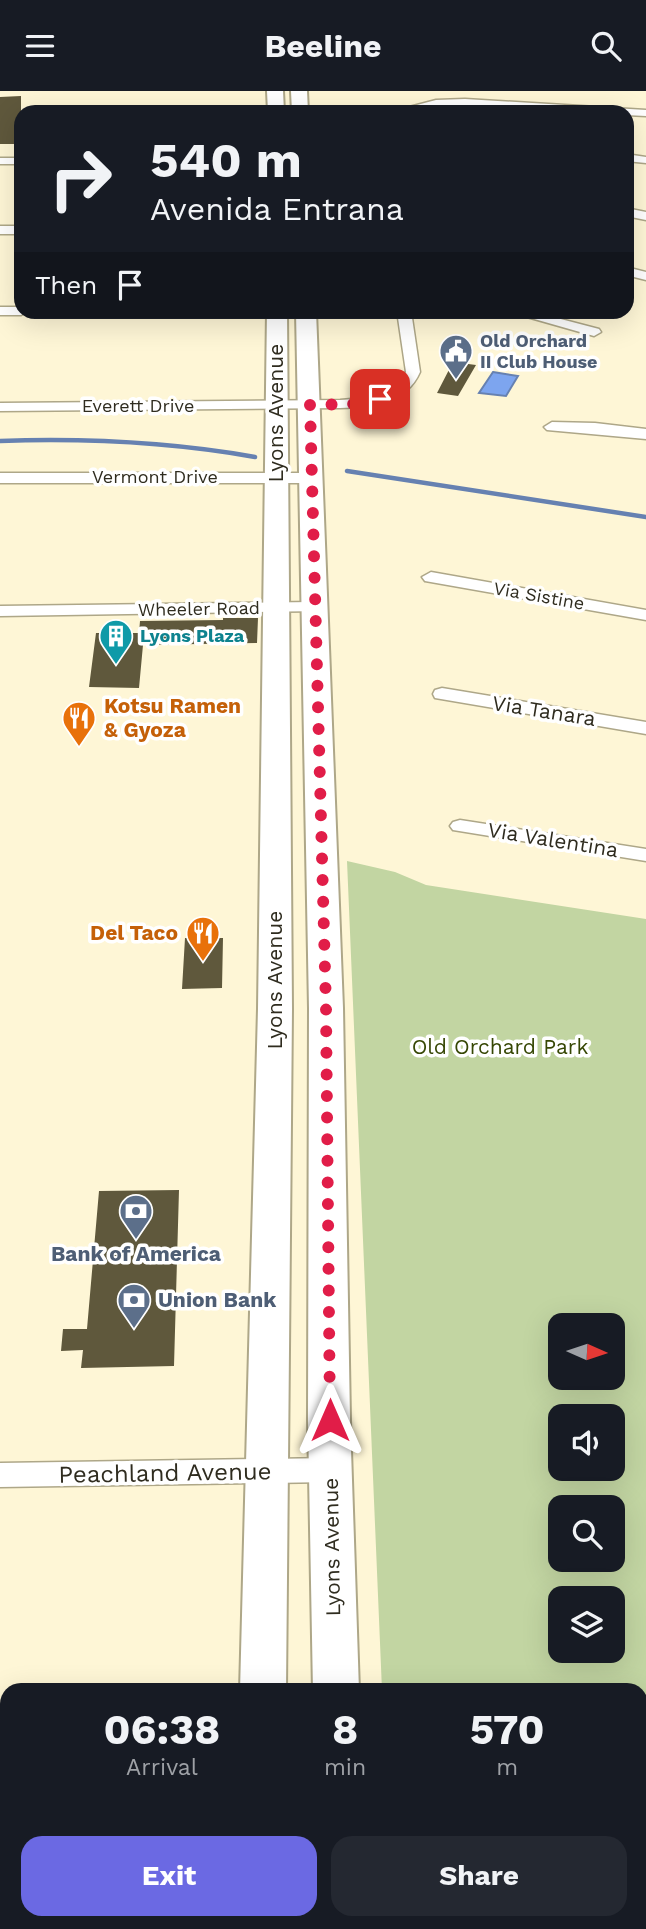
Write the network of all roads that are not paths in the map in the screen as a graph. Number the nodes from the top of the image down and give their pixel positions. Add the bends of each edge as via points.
1 (427, 105) edge
2 (514, 105) edge
3 (277, 319) edge
4 (306, 319) edge
5 (405, 319) edge
6 (543, 319) edge
7 (594, 332) dead end
8 (277, 405) junction
9 (310, 405) junction
10 (0, 407) edge
11 (552, 427) dead end
12 (646, 434) edge
13 (275, 477) junction
14 (0, 478) edge
15 (310, 478) junction
16 (431, 577) dead end
17 (295, 608) junction
18 (0, 611) edge
19 (646, 615) edge
20 (443, 694) dead end
21 (646, 728) edge
22 (460, 826) dead end
23 (646, 855) edge
24 (330, 1470) junction
25 (269, 1472) junction
26 (0, 1475) edge
27 (263, 1683) edge
28 (336, 1683) edge

1 - 2 street
3 - 8 main road, Lyons Avenue
4 - 9 main road, Lyons Avenue
5 - 9 street via 413,372 407,385 380,399
6 - 7 street
8 - 9 street, Everett Drive
8 - 10 street, Everett Drive
8 - 13 main road, Lyons Avenue
9 - 15 main road, Lyons Avenue
11 - 12 street
13 - 14 street, Vermont Drive
13 - 15 street, Vermont Drive
13 - 17 main road, Lyons Avenue
15 - 17 main road, Lyons Avenue
16 - 19 street, Via Sistine
17 - 18 street, Wheeler Road
17 - 24 main road, Lyons Avenue via 326,1022
17 - 25 main road, Lyons Avenue via 275,1009
20 - 21 street, Via Tanara
22 - 23 street, Via Valentina
24 - 25 street, Peachland Avenue
24 - 28 main road, Lyons Avenue
25 - 26 street, Peachland Avenue
25 - 27 main road, Lyons Avenue

